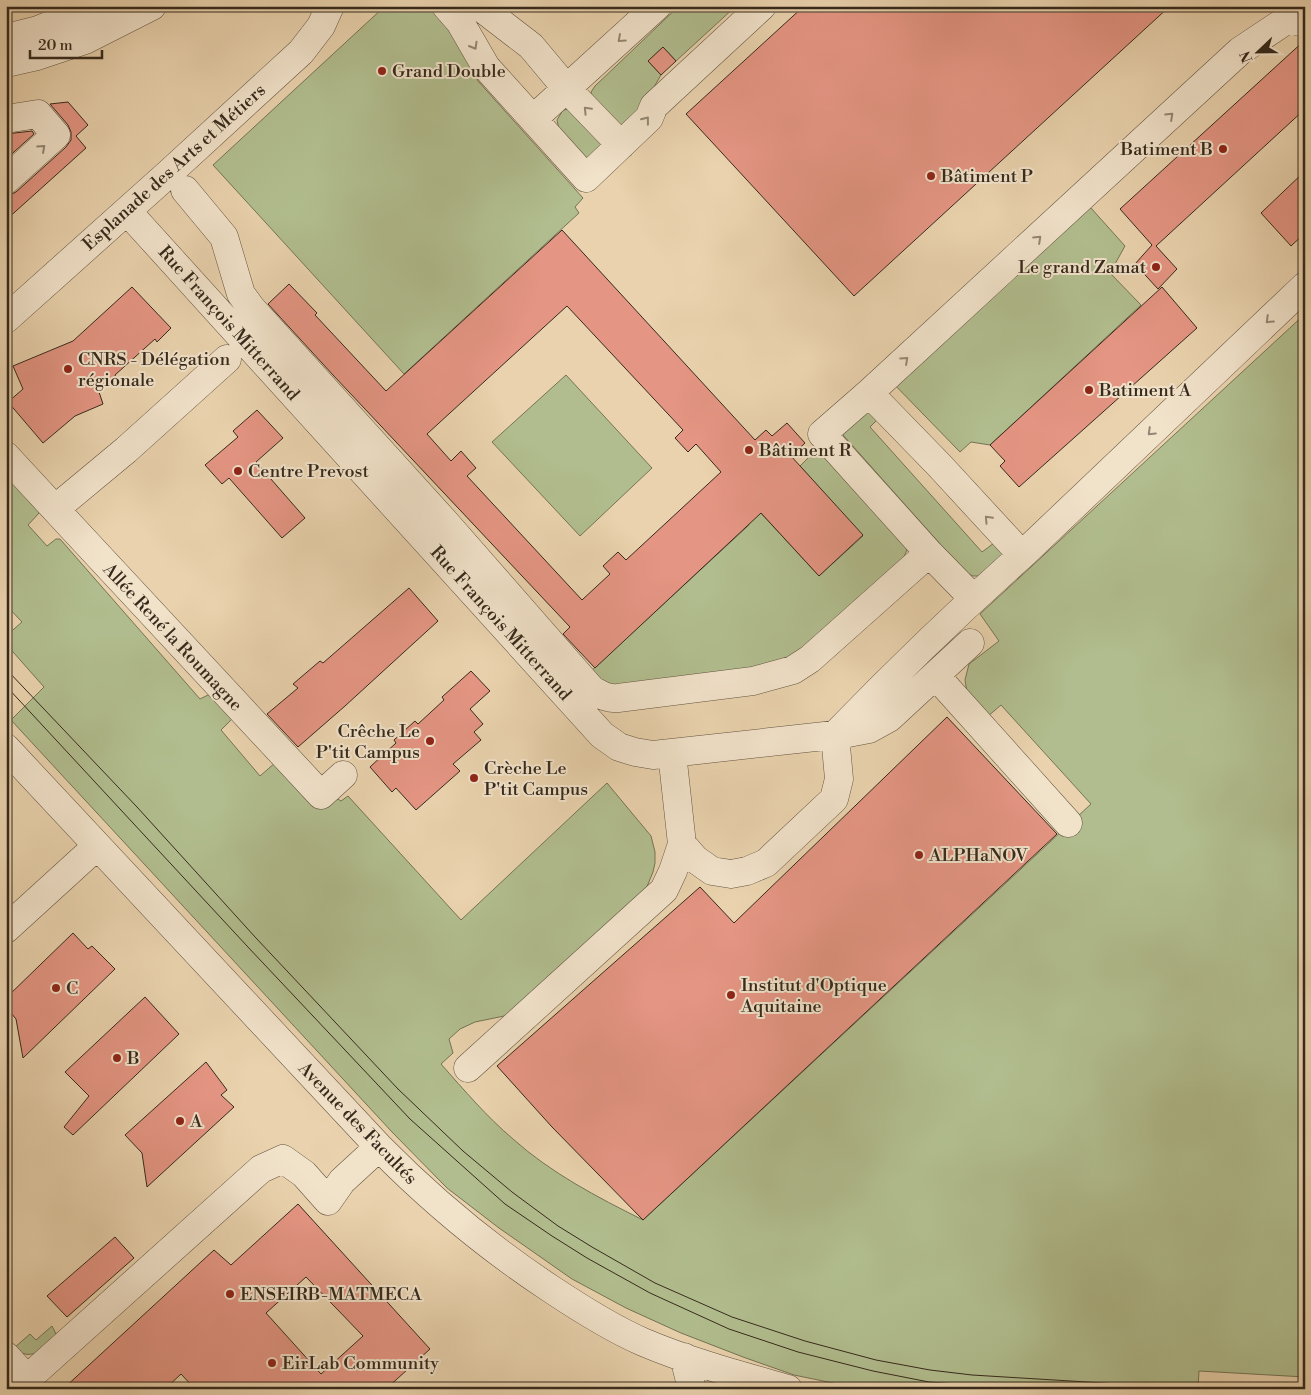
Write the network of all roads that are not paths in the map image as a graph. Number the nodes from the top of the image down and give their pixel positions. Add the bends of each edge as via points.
1 (98, 6) edge
2 (152, 6) edge
3 (330, 6) edge
4 (446, 6) edge
5 (658, 6) edge
6 (762, 6) edge
7 (480, 7) edge
8 (1305, 23) edge
9 (6, 38) edge
10 (6, 63) edge
11 (567, 88) junction
12 (534, 118) junction
13 (6, 119) edge
14 (621, 145) junction
15 (6, 180) edge
16 (186, 190) dead end
17 (127, 211) junction
18 (1305, 286) edge
19 (6, 318) edge
20 (228, 359) dead end
21 (869, 393) junction
22 (6, 456) edge
23 (55, 509) junction
24 (929, 552) junction
25 (1022, 555) junction
26 (973, 598) junction
27 (970, 643) dead end
28 (936, 676) junction
29 (835, 735) junction
30 (6, 748) edge
31 (672, 753) junction
32 (343, 775) dead end
33 (1068, 823) dead end
34 (682, 844) junction
35 (97, 846) junction
36 (6, 929) edge
37 (468, 1068) dead end
38 (378, 1147) junction
39 (6, 1356) edge
40 (684, 1357) junction
41 (21, 1384) edge
42 (692, 1389) edge
43 (788, 1389) edge

1 - 9 street via 38,30
2 - 10 street via 85,40
3 - 17 street, Esplanade des Arts et Métiers via 321,26 301,52
4 -> 12 street via 460,22 486,67
5 -> 11 street
14 -> 6 street via 649,118 654,106
7 - 11 street via 531,46
21 -> 8 street via 1240,52 1288,19
11 - 12 street
14 -> 11 street
12 - 14 street via 586,178
15 -> 13 street via 56,135 38,114
16 - 24 street via 224,237 241,294 252,309 592,690 601,696 618,698 724,685 793,670 825,646
17 - 19 street, Esplanade des Arts et Métiers
17 - 31 street, Rue François Mitterrand via 602,734 619,747 635,752
18 -> 25 street
20 - 23 street
21 - 24 street via 822,434
25 -> 21 street
22 - 23 street, Allée René la Roumagne
23 - 32 street, Allée René la Roumagne via 321,795
24 - 26 street
25 - 26 street
26 - 29 street
27 - 28 street, Rue François Mitterrand
28 - 29 street, Rue François Mitterrand via 889,718 870,729
28 - 33 street
29 - 31 street, Rue François Mitterrand
29 - 34 street via 839,779 834,799 766,863 731,874 712,871
30 - 35 street, Avenue des Facultés
31 - 34 street
34 - 37 street via 664,890
35 - 36 street
35 - 38 street, Avenue des Facultés
38 - 40 street, Avenue des Facultés via 408,1177 522,1270 588,1314 643,1342
38 - 41 street via 342,1181 328,1201 304,1174 283,1160 261,1169
39 - 41 street
40 - 42 street
40 - 43 street, Avenue des Facultés

